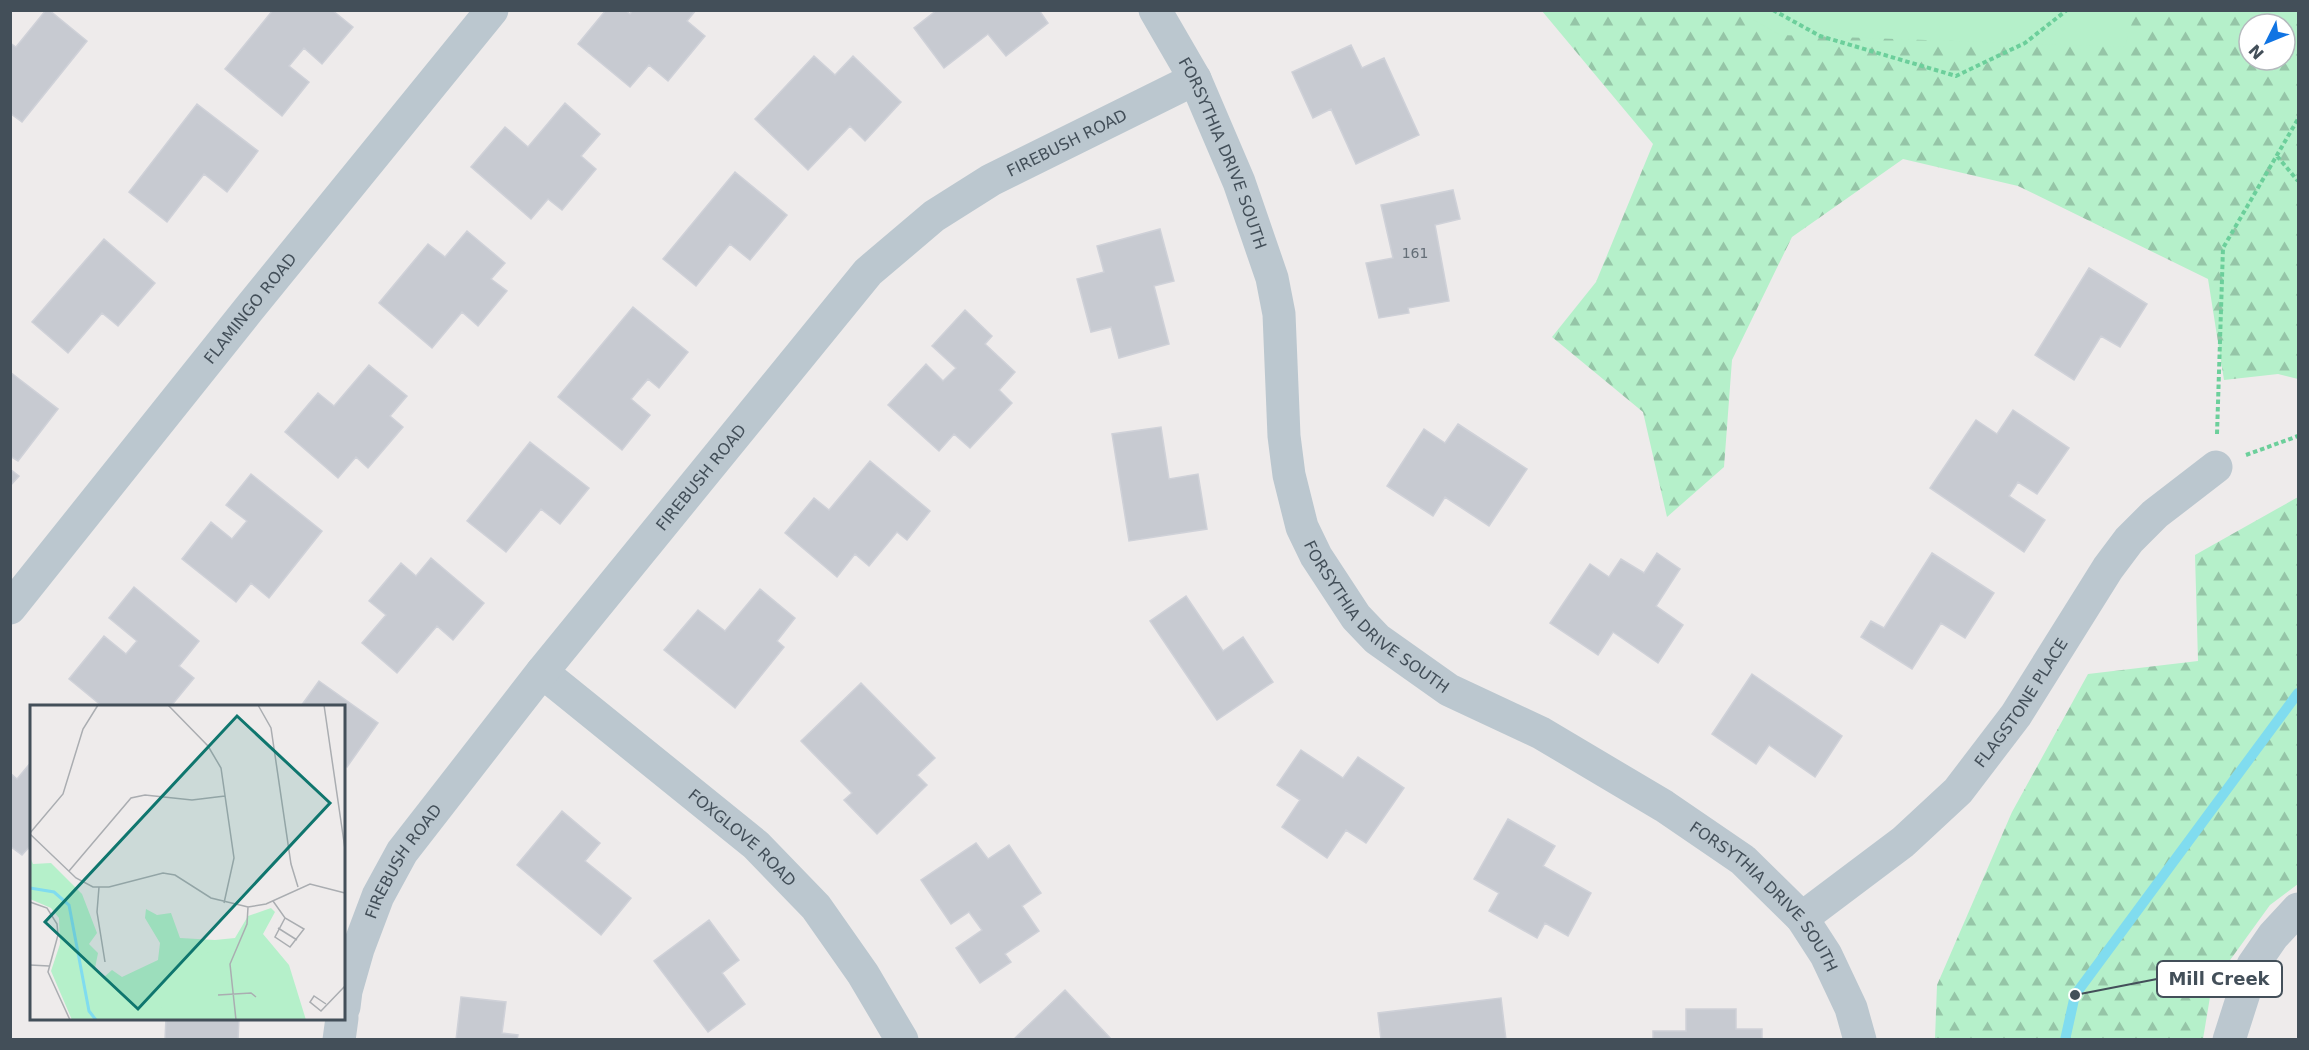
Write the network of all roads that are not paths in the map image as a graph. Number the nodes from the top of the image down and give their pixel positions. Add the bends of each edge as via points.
1 (492, 10) edge
2 (1155, 10) edge
3 (1195, 79) junction
4 (2216, 466) road end
5 (10, 608) edge
6 (542, 672) junction
7 (2298, 909) edge
8 (1802, 918) junction
9 (345, 999) edge
10 (342, 1020) edge
11 (339, 1040) edge
12 (902, 1040) edge
13 (1860, 1040) edge
14 (2229, 1040) edge

1 - 5 street, FLAMINGO ROAD
2 - 3 street, FORSYTHIA DRIVE SOUTH
3 - 6 street, FIREBUSH ROAD via 991,180 934,216 868,272
3 - 8 street, FORSYTHIA DRIVE SOUTH via 1239,182 1272,278 1279,314 1284,436 1302,527 1316,556 1356,616 1377,639 1449,690 1541,733 1664,806 1743,860
4 - 8 street, FLAGSTONE PLACE via 2155,514 2130,540 2108,568 2016,715 1958,790 1903,842
6 - 9 street, FIREBUSH ROAD via 402,852 378,896
6 - 12 street, FOXGLOVE ROAD via 756,845 816,907 863,974
7 - 14 street via 2253,965
8 - 13 street, FORSYTHIA DRIVE SOUTH via 1851,1008
10 - 11 street

